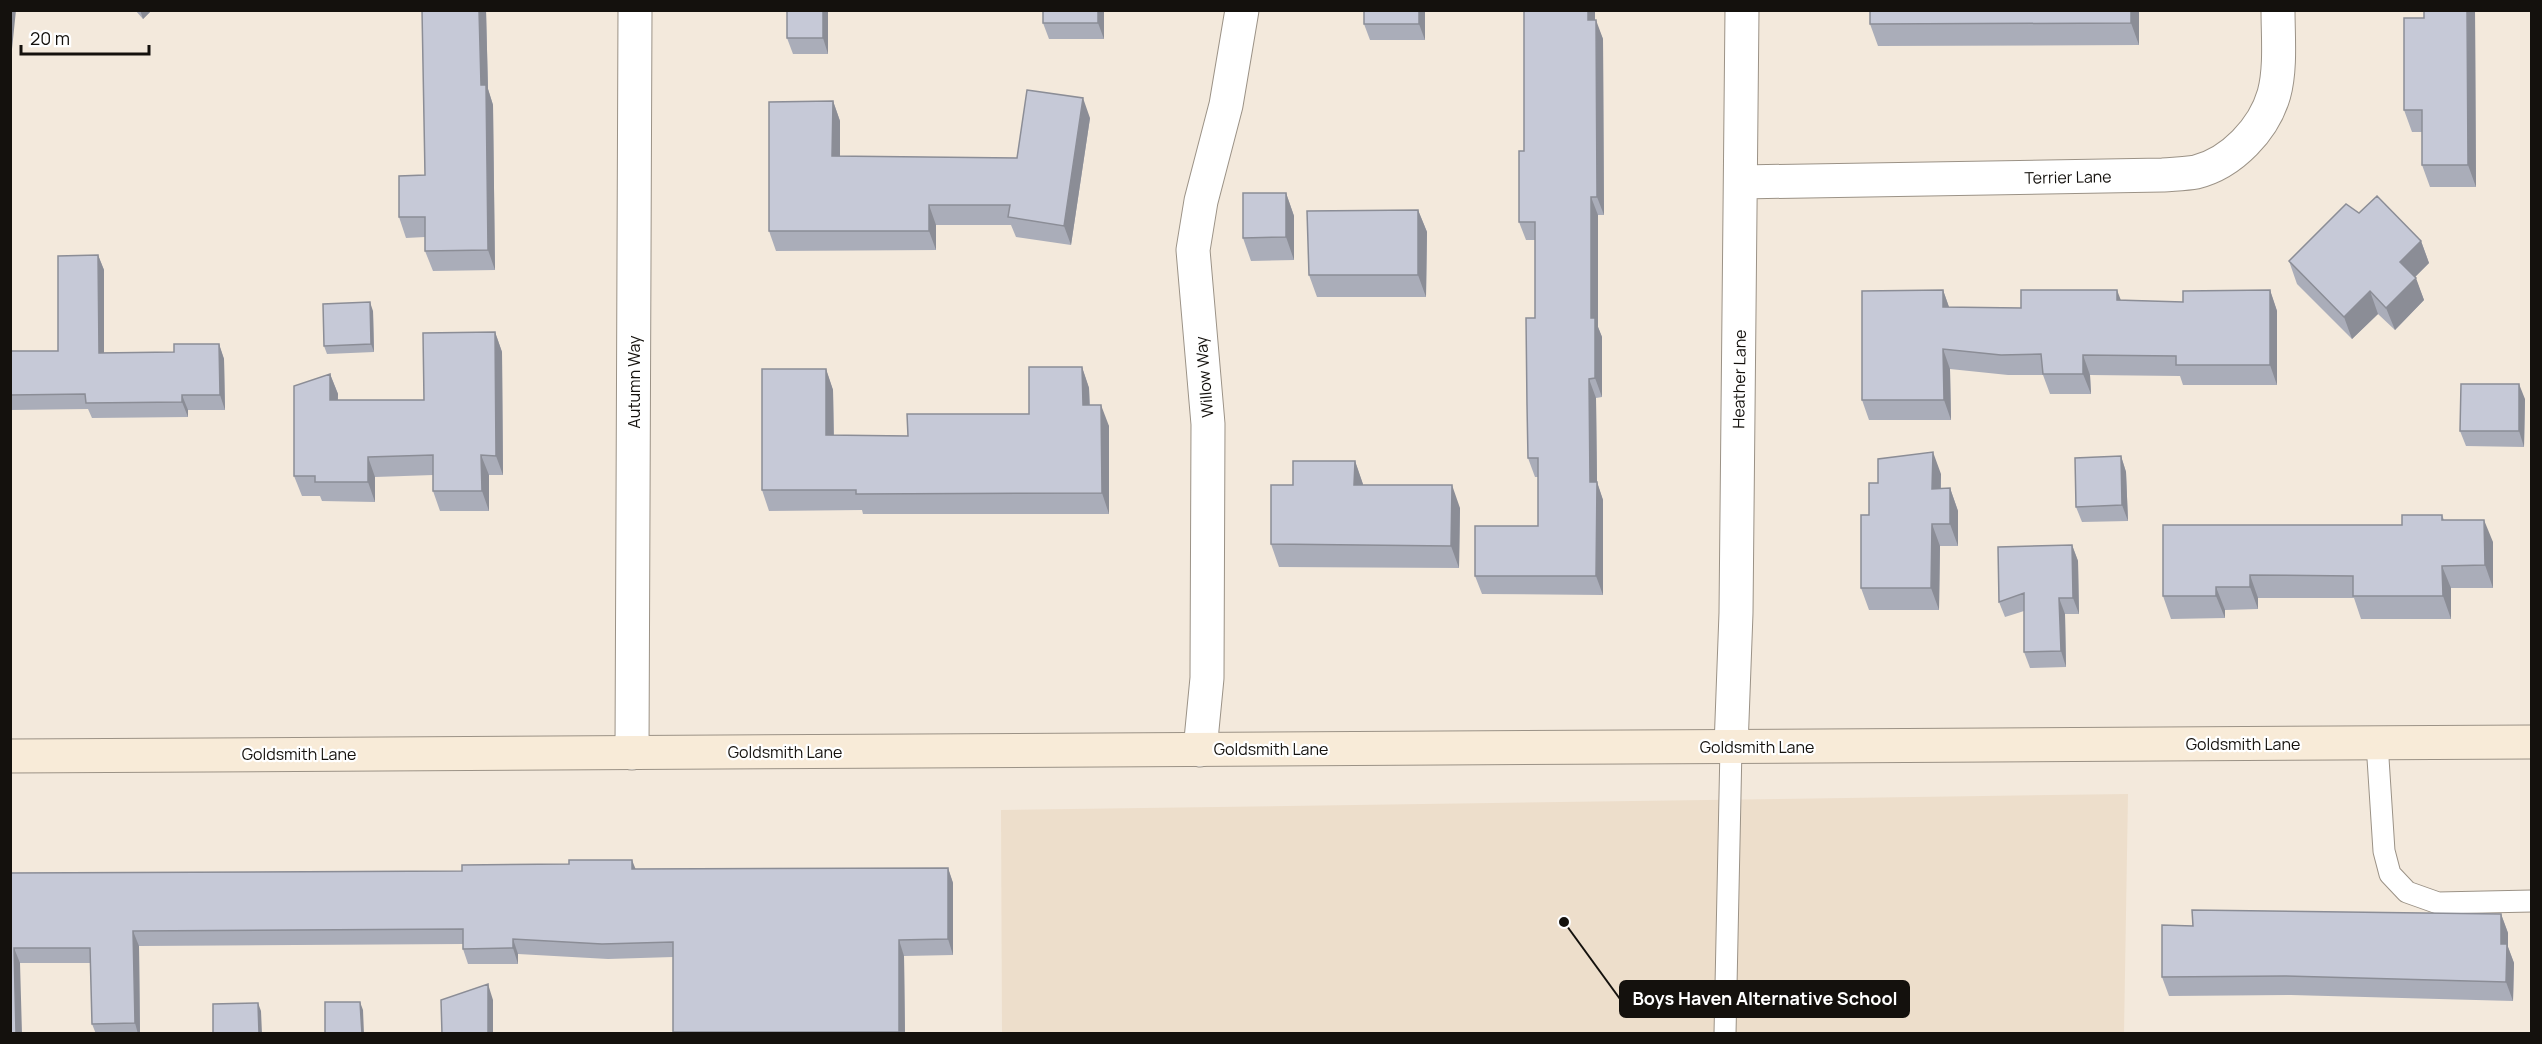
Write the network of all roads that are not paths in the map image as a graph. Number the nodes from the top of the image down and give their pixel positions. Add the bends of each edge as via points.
1 (635, 10) edge
2 (1242, 10) edge
3 (1742, 10) edge
4 (2278, 10) edge
5 (1742, 182) junction
6 (2532, 742) edge
7 (2377, 743) junction
8 (1731, 747) junction
9 (1200, 750) junction
10 (632, 753) junction
11 (10, 756) edge
12 (2532, 902) edge
13 (1725, 1034) edge

1 - 10 street, Autumn Way
2 - 9 street, Willow Way via 1228,94 1193,250 1208,424 1208,678
3 - 5 street, Heather Lane
4 - 5 street, Terrier Lane via 2274,92 2264,117 2250,139 2219,163 2196,172
5 - 8 street, Heather Lane
6 - 7 street, Goldsmith Lane
7 - 8 street, Goldsmith Lane
7 - 12 lane via 2385,851 2390,874 2407,892 2438,903
8 - 9 street, Goldsmith Lane
8 - 13 lane
9 - 10 street, Goldsmith Lane
10 - 11 street, Goldsmith Lane

